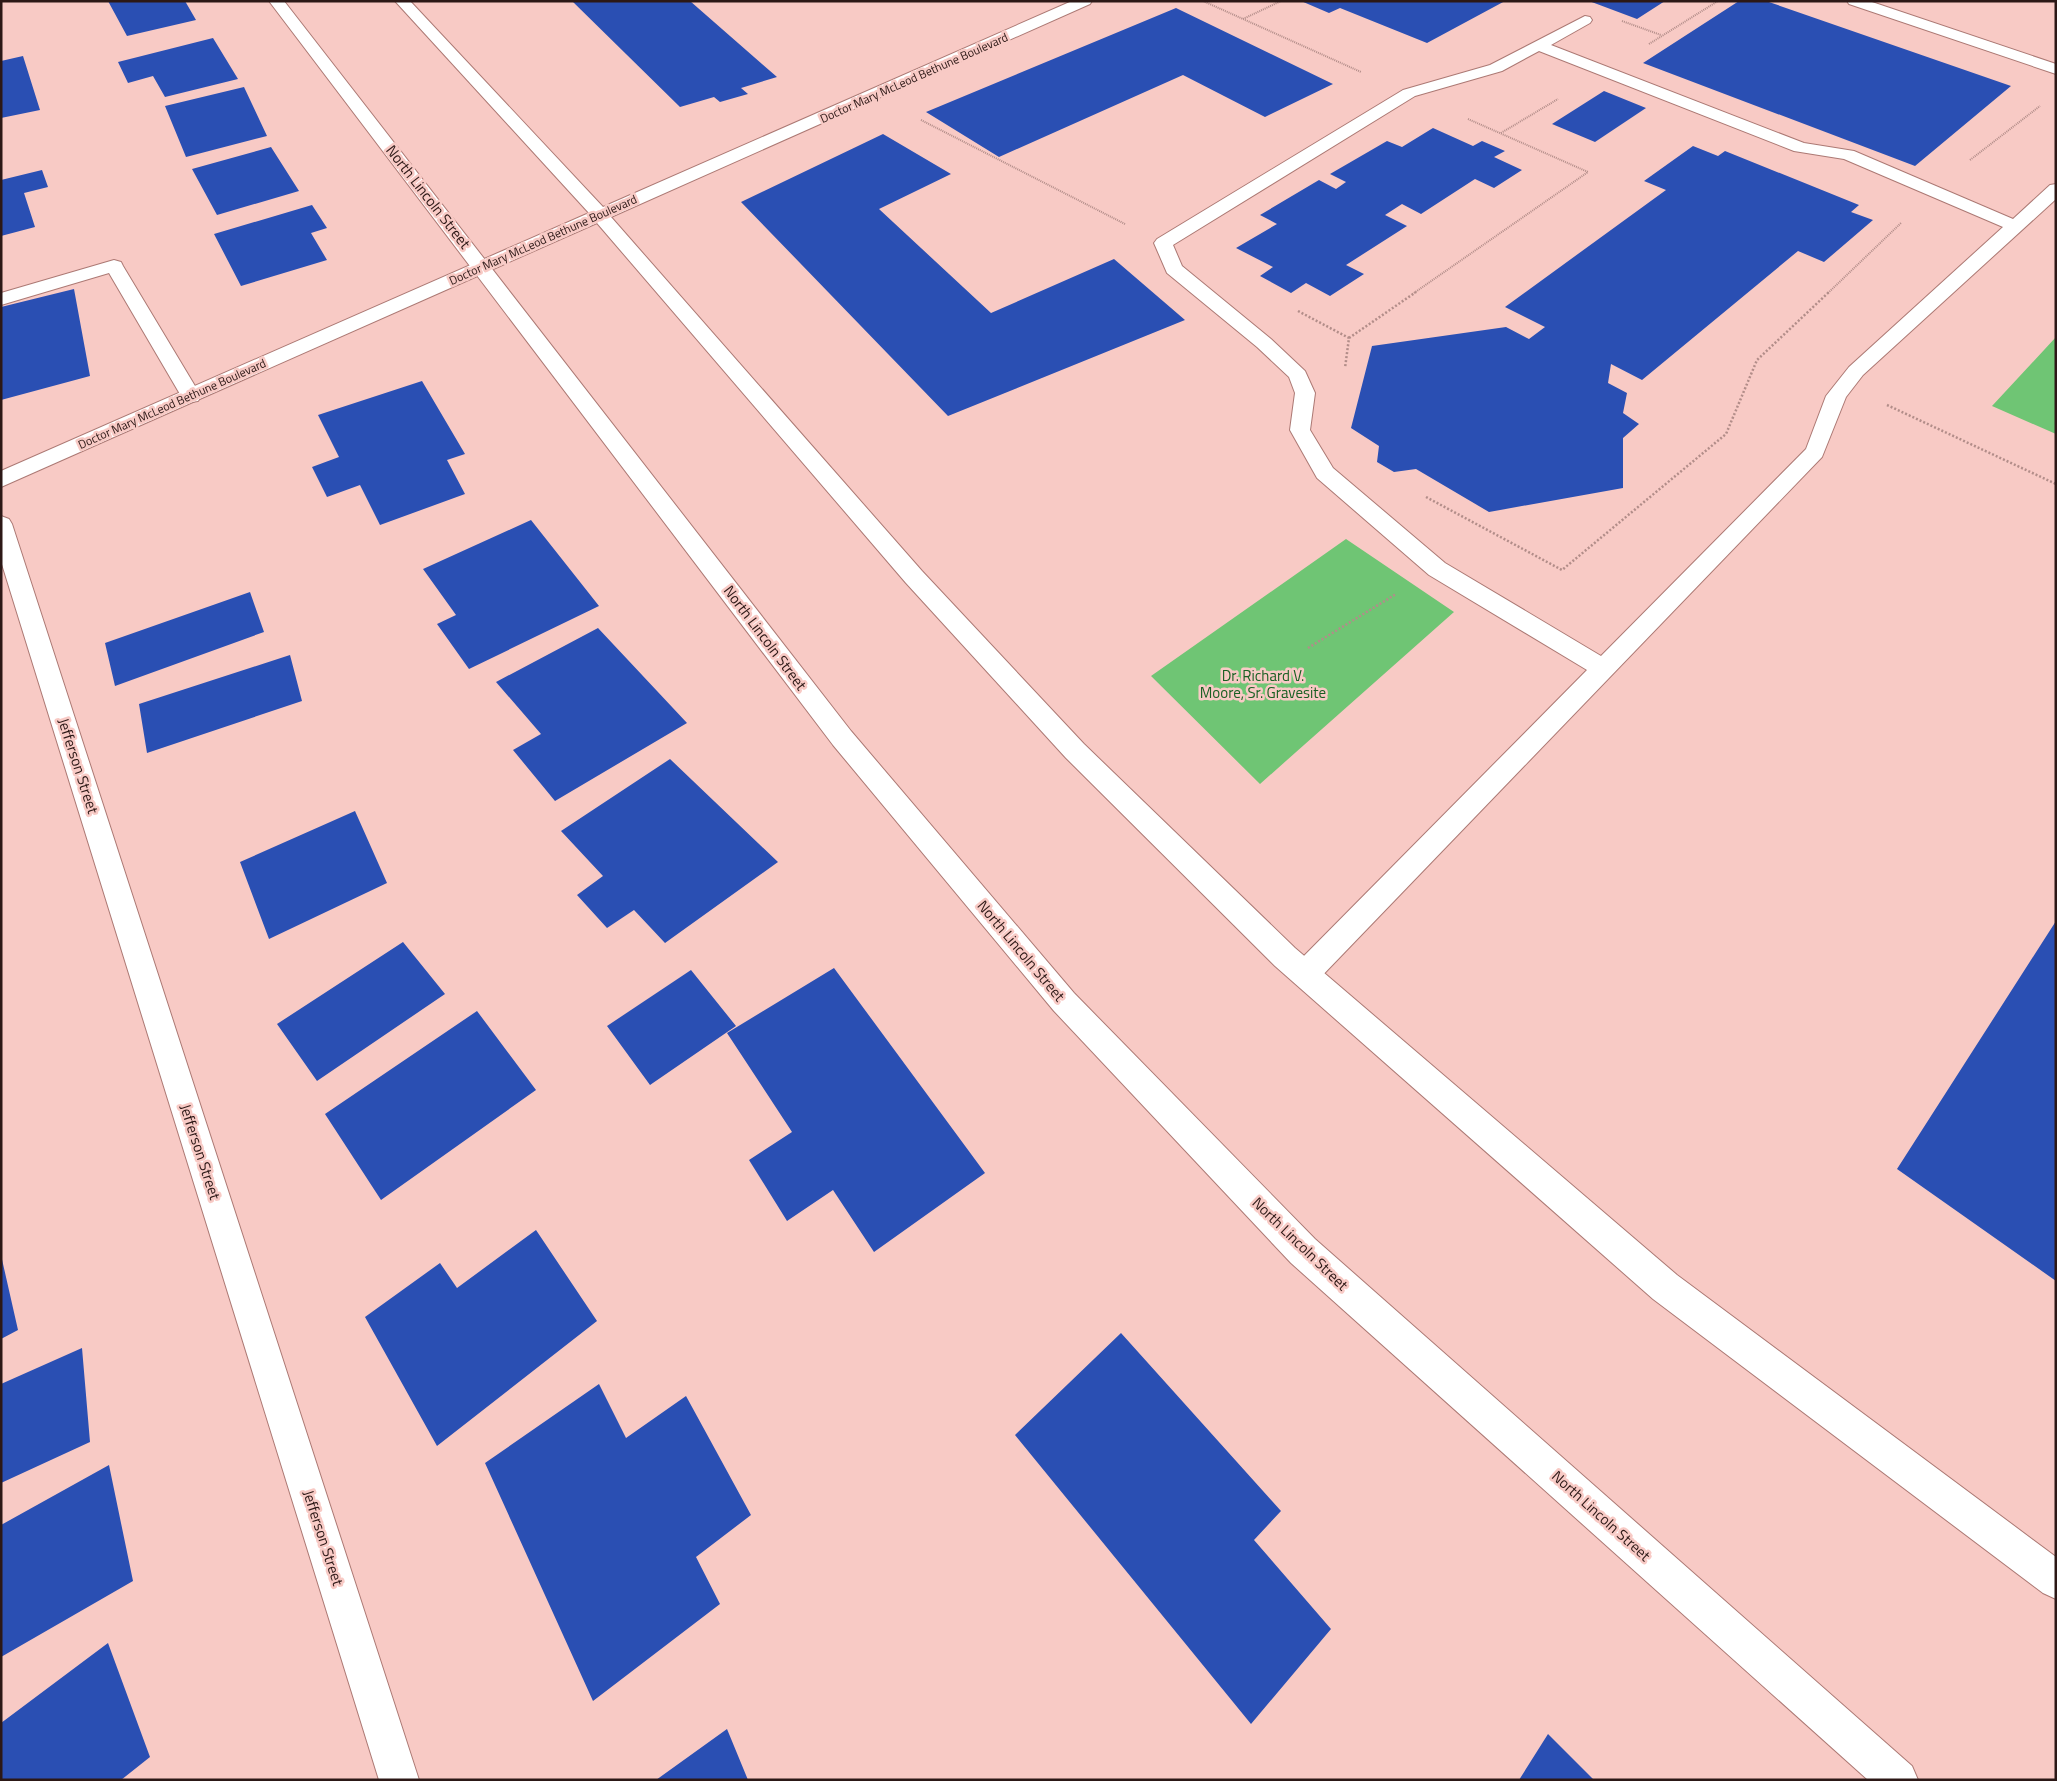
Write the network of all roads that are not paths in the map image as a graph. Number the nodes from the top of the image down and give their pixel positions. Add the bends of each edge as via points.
1 (276, 1) edge
2 (402, 1) edge
3 (1085, 1) edge
4 (1854, 1) edge
5 (1585, 20) dead end
6 (1538, 45) junction
7 (2056, 69) edge
8 (2056, 190) edge
9 (599, 214) junction
10 (2015, 226) junction
11 (482, 267) junction
12 (1, 298) edge
13 (191, 396) junction
14 (1, 480) edge
15 (1, 524) edge
16 (1602, 668) junction
17 (1305, 974) junction
18 (2056, 1580) edge
19 (399, 1780) edge
20 (1898, 1780) edge

1 - 11 street, North Lincoln Street
2 - 9 street
3 - 9 street, Doctor Mary McLeod Bethune Boulevard via 843,110
4 - 7 street
5 - 6 street
6 - 10 street via 1800,147 1848,154
6 - 16 street via 1496,68 1414,90 1163,243 1174,269 1298,375 1305,393 1300,430 1325,474 1437,569
8 - 10 street
9 - 11 street, Doctor Mary McLeod Bethune Boulevard
9 - 17 street via 914,577 1075,751
10 - 16 street via 1856,371 1836,396 1814,452
11 - 13 street, Doctor Mary McLeod Bethune Boulevard
11 - 20 street, North Lincoln Street via 842,738 1064,1002 1303,1251
12 - 13 street via 114,266
13 - 14 street, Doctor Mary McLeod Bethune Boulevard
15 - 19 street, Jefferson Street
16 - 17 street
17 - 18 street via 1665,1287

